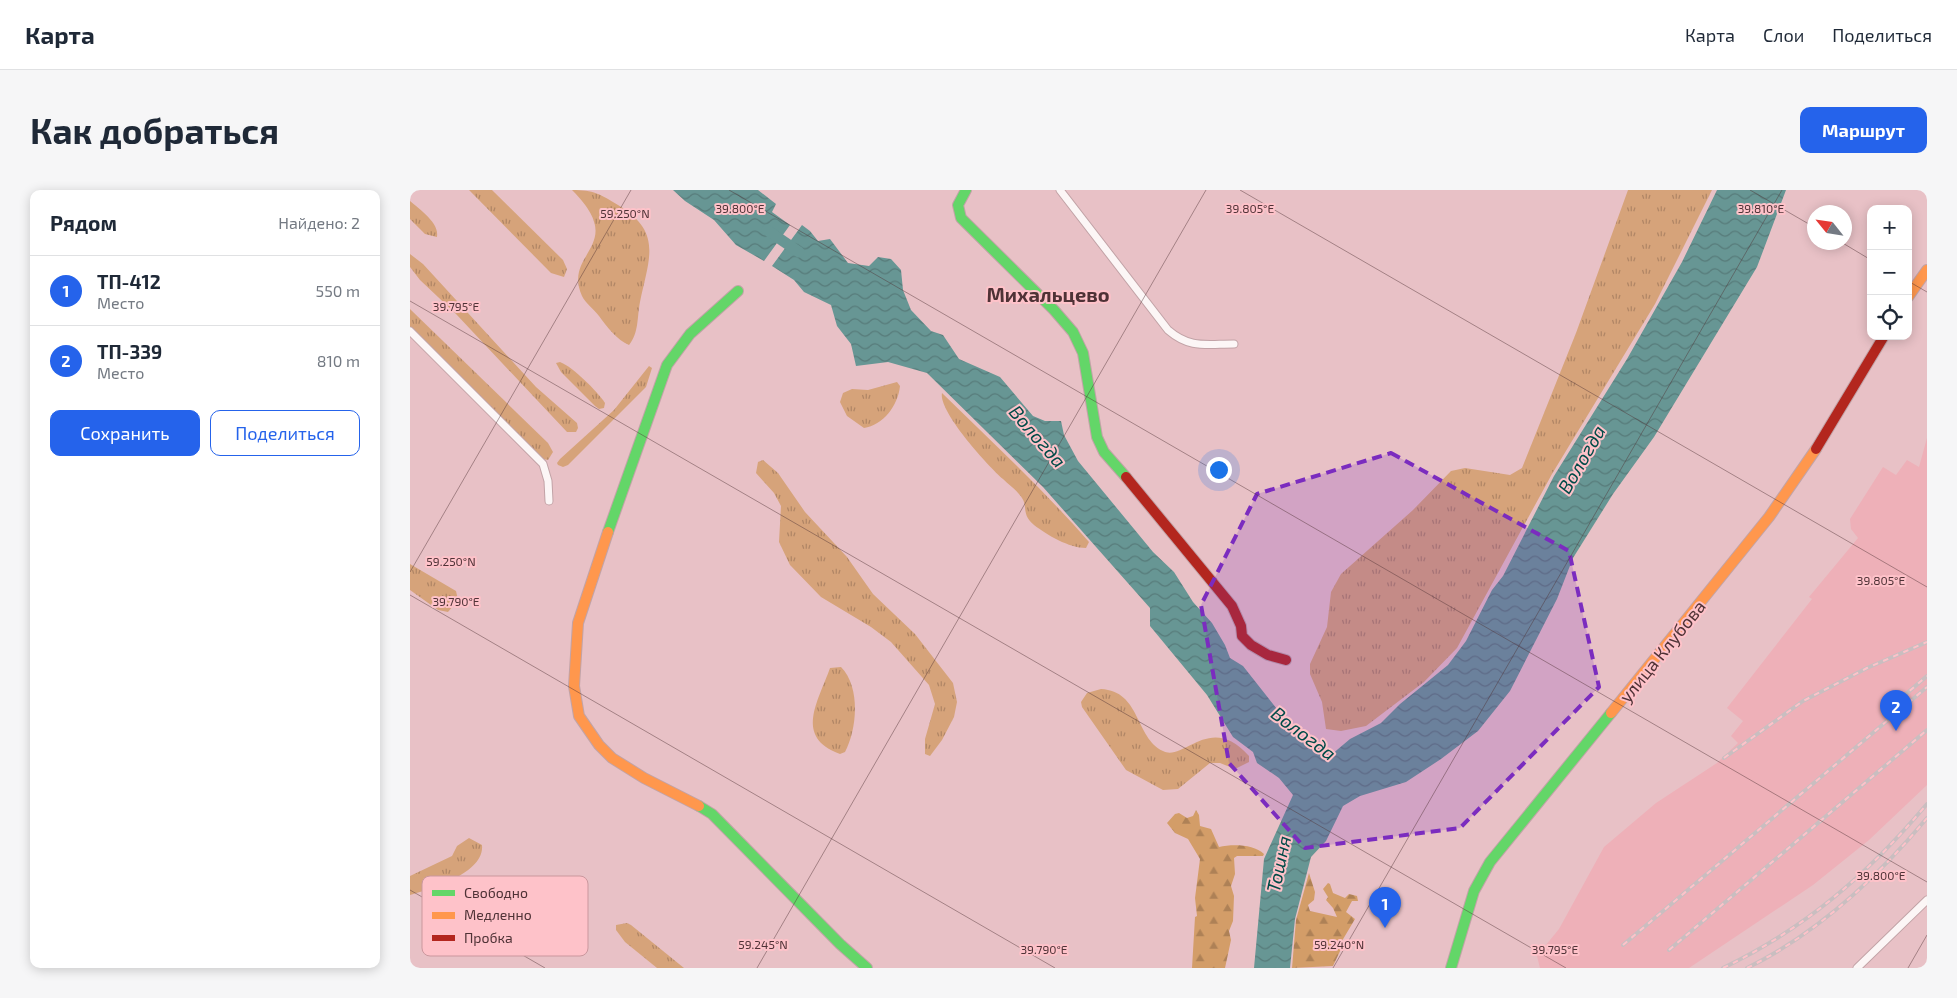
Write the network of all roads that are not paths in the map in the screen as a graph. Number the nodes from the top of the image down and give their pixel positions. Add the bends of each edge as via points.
1 (966, 190) edge
2 (1060, 190) edge
3 (1927, 270) edge
4 (738, 291) dead end
5 (1909, 295) edge
6 (410, 331) edge
7 (1882, 340) edge
8 (1234, 344) dead end
9 (549, 501) dead end
10 (1286, 660) dead end
11 (1927, 900) edge
12 (867, 968) edge
13 (1451, 968) edge
14 (1857, 968) edge

1 - 10 street via 958,205 961,218 1077,337 1087,368 1090,408 1104,454 1232,606 1242,636 1268,655
2 - 8 street via 1168,330 1180,340 1194,344
3 - 5 street
4 - 12 street via 686,338 667,365 579,616 574,636 574,694 578,716 608,757 712,814
6 - 9 street via 543,464
7 - 13 street, улица Клубова via 1806,465 1759,530 1490,862 1474,890
11 - 14 street

